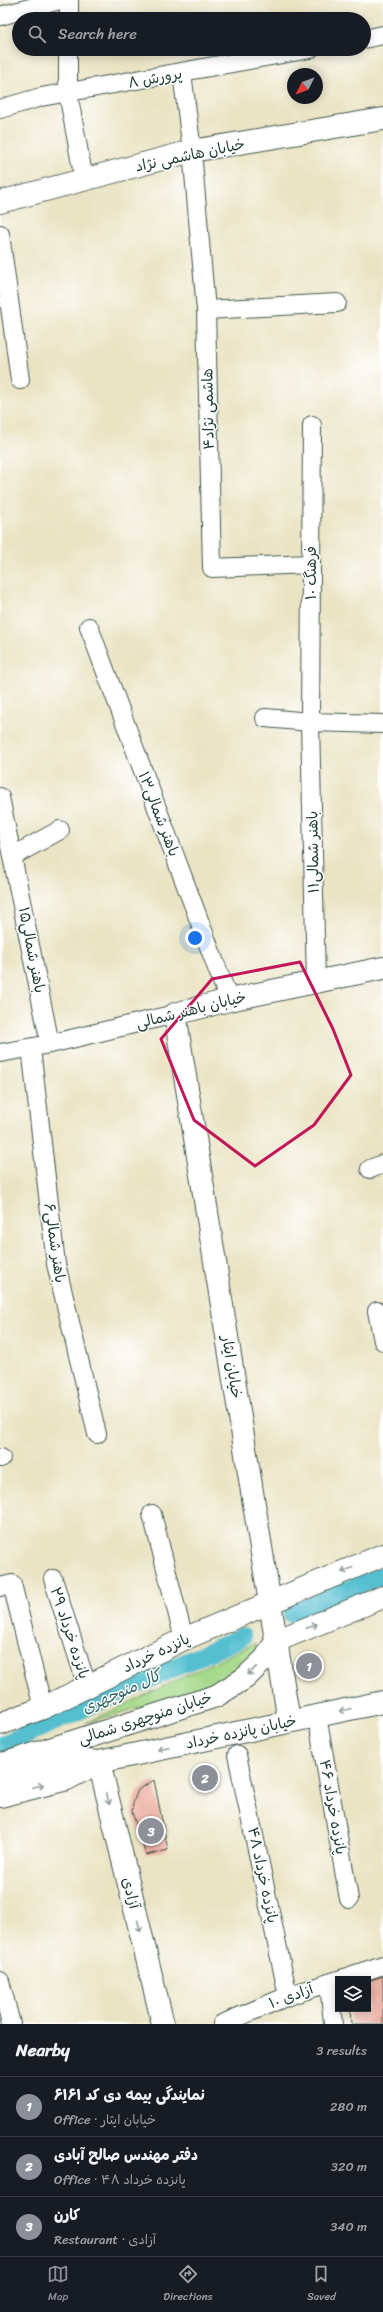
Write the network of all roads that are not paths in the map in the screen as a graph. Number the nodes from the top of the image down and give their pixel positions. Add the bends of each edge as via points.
1 (60, 0) edge
2 (69, 0) edge
3 (15, 12) edge
4 (69, 12) edge
5 (12, 13) edge
6 (0, 16) edge
7 (383, 35) edge
8 (371, 38) edge
9 (68, 56) edge
10 (273, 56) edge
11 (182, 73) junction
12 (68, 93) junction
13 (0, 108) edge
14 (383, 119) edge
15 (192, 151) junction
16 (84, 180) junction
17 (0, 202) edge
18 (0, 234) edge
19 (337, 304) dead end
20 (206, 310) junction
21 (20, 380) dead end
22 (312, 424) dead end
23 (311, 564) junction
24 (90, 628) dead end
25 (265, 718) dead end
26 (310, 722) junction
27 (383, 724) edge
28 (1, 804) edge
29 (60, 830) dead end
30 (13, 856) junction
31 (383, 968) edge
32 (316, 982) junction
33 (228, 1000) junction
34 (175, 1014) junction
35 (50, 1044) junction
36 (31, 1048) junction
37 (0, 1053) edge
38 (377, 1311) dead end
39 (383, 1341) edge
40 (97, 1434) dead end
41 (152, 1514) dead end
42 (383, 1555) edge
43 (53, 1580) dead end
44 (6, 1586) edge
45 (383, 1597) edge
46 (270, 1604) junction
47 (184, 1639) junction
48 (276, 1641) junction
49 (87, 1686) junction
50 (383, 1702) edge
51 (43, 1708) junction
52 (317, 1716) junction
53 (289, 1721) junction
54 (0, 1724) edge
55 (237, 1755) dead end
56 (99, 1762) junction
57 (0, 1765) edge
58 (0, 1777) edge
59 (0, 1796) edge
60 (349, 1899) dead end
61 (383, 1965) edge
62 (351, 1976) edge
63 (0, 1981) edge
64 (335, 1981) edge
65 (335, 1992) edge
66 (288, 1996) junction
67 (11, 2024) edge
68 (163, 2024) edge
69 (222, 2024) edge
70 (332, 2024) edge

1 - 3 street
2 - 4 street
5 - 6 street
7 - 8 street
9 - 12 street
10 - 11 street, پرورش ۸
11 - 12 street, پرورش ۸
11 - 15 street, هاشمی نژاد۴
12 - 13 street, پرورش ۸
12 - 16 street
14 - 15 street, خیابان هاشمی نژاد
15 - 16 street, خیابان هاشمی نژاد
15 - 20 street, هاشمی نژاد۴
16 - 17 street, خیابان هاشمی نژاد
18 - 21 street
19 - 20 street
20 - 23 street, هاشمی نژاد۴ via 212,568
22 - 23 street, فرهنگ ۱۰
23 - 26 street, فرهنگ ۱۰
24 - 33 street, باهنر شمالی۱۳
25 - 26 street
26 - 27 street
26 - 32 street, باهنر شمالی۱۱
28 - 30 street, باهنر شمالی۱۵
29 - 30 street
30 - 35 street, باهنر شمالی۱۵
31 - 32 street, خیابان باهنر شمالی
32 - 33 street, خیابان باهنر شمالی
33 - 34 street, خیابان باهنر شمالی
34 - 35 street, خیابان باهنر شمالی
34 - 46 street, خیابان ایثار
35 - 36 street, خیابان باهنر شمالی
36 - 37 street, خیابان باهنر شمالی
36 - 40 street, باهنر شمالی۶ via 56,1264
38 - 39 street
41 - 47 street
42 -> 46 street
43 - 49 street, پانزده خرداد ۲۹
44 - 51 street
48 -> 45 street
46 - 47 street, پانزده خرداد
46 - 48 street, خیابان ایثار
47 - 49 street, پانزده خرداد
48 - 53 street, خیابان ایثار
48 -> 57 street, خیابان منوچهری شمالی via 264,1659 245,1678 216,1696
49 - 51 street, پانزده خرداد
50 -> 52 street, خیابان پانزده خرداد
51 - 54 street, پانزده خرداد
52 - 53 street, خیابان پانزده خرداد
52 - 60 street, پانزده خرداد ۴۶
53 -> 56 street, خیابان پانزده خرداد
55 - 66 street, پانزده خرداد ۴۸
56 - 58 street, خیابان پانزده خرداد via 60,1758
59 -> 56 street, خیابان پانزده خرداد via 67,1779
56 -> 68 street, آزادی
61 - 62 street, آزادی ۱۰
63 - 67 street
64 - 66 street, آزادی ۱۰
65 - 70 street
66 - 69 street, آزادی ۱۰

